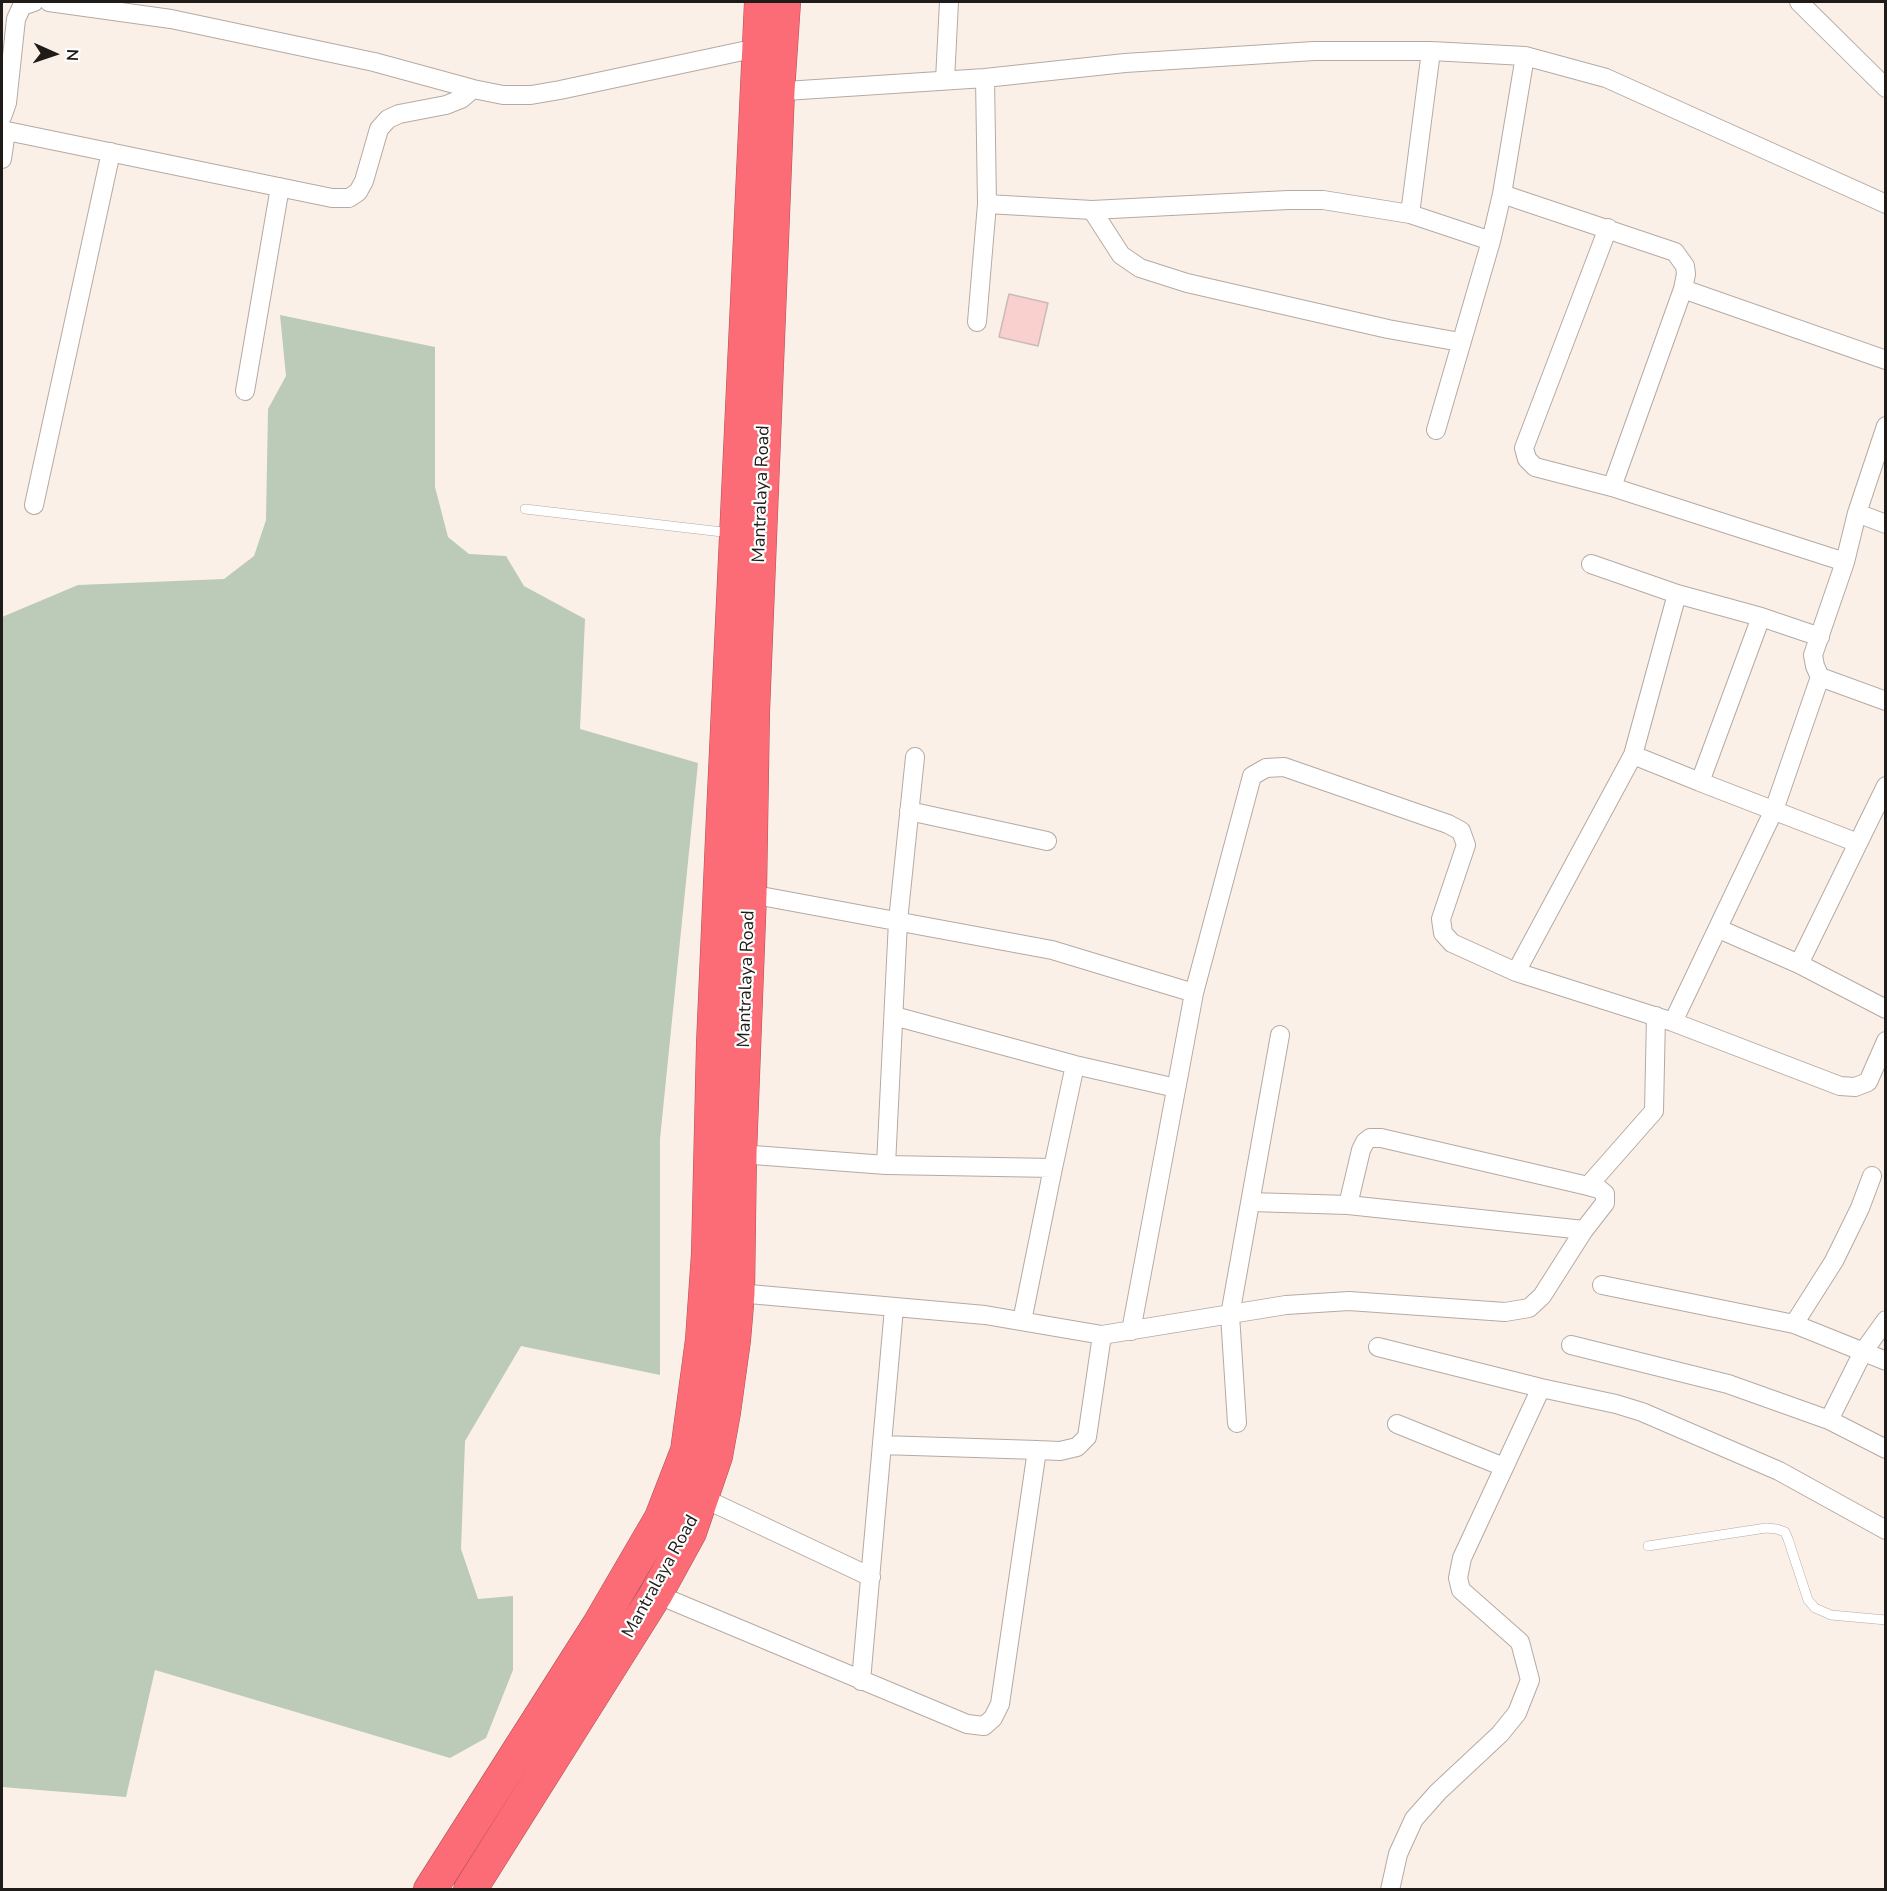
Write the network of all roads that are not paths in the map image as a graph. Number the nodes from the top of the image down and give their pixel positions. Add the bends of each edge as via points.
1 (34, 2) edge
2 (49, 2) edge
3 (761, 2) edge
4 (784, 2) edge
5 (949, 2) edge
6 (1799, 2) edge
7 (758, 48) junction
8 (1431, 51) junction
9 (1525, 56) junction
10 (985, 78) junction
11 (945, 80) junction
12 (1886, 88) edge
13 (473, 90) junction
14 (767, 92) junction
15 (3, 126) edge
16 (111, 152) junction
17 (2, 159) edge
18 (280, 187) junction
19 (1502, 194) junction
20 (987, 204) junction
21 (1886, 204) edge
22 (1092, 210) junction
23 (1410, 214) junction
24 (1608, 228) junction
25 (1491, 241) junction
26 (1683, 289) junction
27 (977, 322) dead end
28 (1460, 342) junction
29 (1886, 360) edge
30 (245, 391) dead end
31 (1886, 426) edge
32 (1436, 430) dead end
33 (1612, 488) junction
34 (34, 505) dead end
35 (525, 509) dead end
36 (1857, 513) junction
37 (1886, 524) edge
38 (735, 534) junction
39 (1845, 562) junction
40 (1591, 564) dead end
41 (1677, 594) junction
42 (1761, 617) junction
43 (1820, 637) junction
44 (1821, 677) junction
45 (1886, 701) edge
46 (1633, 755) junction
47 (915, 758) dead end
48 (1700, 782) junction
49 (1886, 786) edge
50 (1774, 810) junction
51 (909, 811) junction
52 (1047, 841) dead end
53 (1858, 843) junction
54 (750, 894) junction
55 (898, 921) junction
56 (1719, 929) junction
57 (1799, 963) junction
58 (1516, 972) junction
59 (1194, 993) junction
60 (1886, 1009) edge
61 (894, 1016) junction
62 (1656, 1017) junction
63 (1673, 1022) junction
64 (1280, 1035) dead end
65 (1886, 1041) edge
66 (1075, 1065) junction
67 (1176, 1088) junction
68 (740, 1154) junction
69 (886, 1165) junction
70 (1053, 1168) junction
71 (1872, 1176) dead end
72 (1588, 1186) junction
73 (1251, 1202) junction
74 (1348, 1205) junction
75 (1584, 1230) junction
76 (1602, 1285) dead end
77 (738, 1293) junction
78 (894, 1308) junction
79 (1230, 1315) junction
80 (1886, 1320) edge
81 (1022, 1321) junction
82 (1794, 1324) junction
83 (1131, 1330) junction
84 (1102, 1335) junction
85 (1570, 1345) dead end
86 (1378, 1347) dead end
87 (1863, 1352) junction
88 (1886, 1361) edge
89 (1541, 1388) junction
90 (1829, 1420) junction
91 (1237, 1423) dead end
92 (1397, 1424) dead end
93 (882, 1444) junction
94 (1886, 1449) edge
95 (1037, 1450) junction
96 (1504, 1467) junction
97 (703, 1498) junction
98 (1886, 1530) edge
99 (1648, 1546) dead end
100 (871, 1578) junction
101 (656, 1594) junction
102 (1886, 1620) edge
103 (861, 1681) junction
104 (430, 1890) edge
105 (470, 1890) edge
106 (1390, 1890) edge

1 - 15 street via 22,6 16,19
2 - 13 street via 171,19 374,63
3 - 7 highway
4 - 14 highway, Mantralaya Road
5 - 11 street
6 - 12 street
7 - 13 street via 531,94
7 - 14 highway
8 - 9 street
8 - 10 street via 1314,51 1125,63
8 - 23 street
9 - 19 street
9 - 21 street via 1606,78
10 - 11 street
10 - 20 street
11 - 14 street
13 - 18 street via 446,105 388,119 379,129 364,181 349,198
14 - 38 highway
14 - 54 highway, Mantralaya Road
15 - 16 street
15 - 17 street
16 - 18 street
16 - 34 street
18 - 30 street
19 - 24 street
19 - 25 street
20 - 22 street
20 - 27 street
22 - 23 street via 1323,200
22 - 28 street via 1121,255 1140,268 1186,283
23 - 25 street
24 - 26 street via 1675,252 1685,266
24 - 33 street via 1524,448 1527,459 1535,466
25 - 28 street
26 - 29 street
26 - 33 street
28 - 32 street
31 - 36 street
33 - 39 street
35 - 38 lane
36 - 37 street
36 - 39 street
38 - 104 highway via 708,1254 702,1340 687,1451 661,1518 598,1626
39 - 43 street
40 - 41 street
41 - 42 street
41 - 46 street
42 - 43 street
42 - 48 street
43 - 44 street via 1813,655
44 - 45 street
44 - 50 street
46 - 48 street
46 - 58 street
47 - 51 street
48 - 50 street
49 - 53 street
50 - 53 street
50 - 56 street
51 - 52 street
51 - 55 street
53 - 57 street
54 - 55 street
54 - 68 highway, Mantralaya Road
55 - 59 street via 1052,950
55 - 61 street
56 - 57 street
56 - 63 street
57 - 60 street
58 - 59 street via 1452,943 1443,933 1441,919 1466,844 1461,831 1284,766 1266,768 1252,776
58 - 62 street
59 - 67 street
61 - 66 street
61 - 69 street
62 - 63 street
62 - 72 street via 1654,1111
63 - 65 street via 1840,1086 1855,1088 1868,1082
64 - 73 street
66 - 67 street
66 - 70 street
67 - 83 street
68 - 69 street
68 - 77 highway, Mantralaya Road
69 - 70 street
70 - 81 street
71 - 82 street via 1834,1261
72 - 74 street via 1370,1138 1361,1150
72 - 75 street via 1605,1194 1605,1203
73 - 74 street
73 - 79 street
74 - 75 street
75 - 79 street via 1542,1296 1529,1308 1505,1312 1349,1301 1286,1305
76 - 82 street
77 - 78 street
77 - 97 highway, Mantralaya Road via 724,1412
78 - 81 street
78 - 93 street
79 - 83 street
79 - 91 street
80 - 87 street
81 - 84 street
82 - 87 street
83 - 84 street
84 - 95 street via 1087,1437 1077,1447
85 - 90 street via 1728,1384
86 - 89 street
87 - 88 street
87 - 90 street
89 - 96 street
89 - 98 street via 1642,1412 1779,1471
90 - 94 street
92 - 96 street
93 - 95 street
93 - 100 street
95 - 103 street via 1000,1704 993,1718 984,1726 967,1724
96 - 106 street via 1462,1558 1458,1578 1461,1590 1520,1642 1530,1680 1517,1713 1500,1734 1414,1819 1398,1854
97 - 100 street
97 - 101 highway, Mantralaya Road via 690,1532
99 - 102 lane via 1777,1529 1785,1532 1808,1600 1815,1608 1831,1615
100 - 103 street
101 - 103 street
101 - 105 highway, Mantralaya Road

